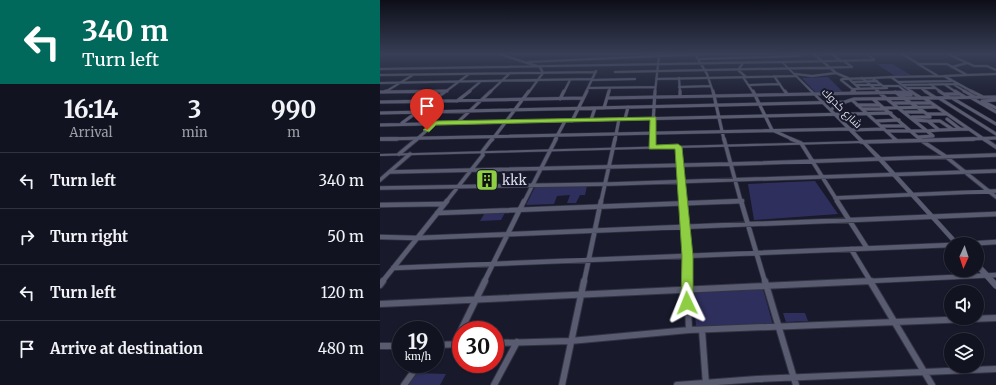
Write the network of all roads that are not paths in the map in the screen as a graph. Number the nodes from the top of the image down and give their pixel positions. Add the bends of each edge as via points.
1 (637, 71) edge
2 (657, 71) edge
3 (417, 72) edge
4 (472, 72) edge
5 (596, 72) joint
6 (615, 72) edge
7 (706, 72) edge
8 (740, 72) edge
9 (792, 72) edge
10 (930, 72) edge
11 (961, 72) edge
12 (510, 73) junction
13 (543, 73) junction
14 (836, 73) joint
15 (414, 74) junction
16 (469, 74) junction
17 (996, 74) edge
18 (380, 75) edge
19 (795, 75) junction
20 (967, 75) junction
21 (774, 76) junction
22 (746, 77) junction
23 (679, 78) junction
24 (708, 78) junction
25 (872, 78) junction
26 (892, 78) junction
27 (635, 79) junction
28 (656, 79) junction
29 (538, 80) junction
30 (570, 80) junction
31 (592, 80) junction
32 (613, 80) junction
33 (480, 81) junction
34 (503, 81) junction
35 (459, 82) junction
36 (879, 82) junction
37 (917, 82) junction
38 (398, 83) junction
39 (945, 83) junction
40 (380, 84) edge
41 (780, 84) junction
42 (902, 84) junction
43 (750, 85) junction
44 (856, 85) junction
45 (871, 85) junction
46 (935, 85) junction
47 (958, 85) junction
48 (655, 86) junction
49 (711, 86) junction
50 (849, 86) junction
51 (634, 87) junction
52 (679, 87) junction
53 (588, 88) junction
54 (610, 88) junction
55 (891, 89) junction
56 (448, 91) junction
57 (381, 93) edge
58 (846, 93) junction
59 (787, 94) junction
60 (814, 94) junction
61 (961, 94) junction
62 (713, 95) junction
63 (754, 95) junction
64 (899, 95) junction
65 (911, 95) junction
66 (680, 96) junction
67 (654, 97) junction
68 (966, 97) junction
69 (970, 97) junction
70 (975, 97) junction
71 (984, 97) junction
72 (583, 98) junction
73 (607, 98) junction
74 (903, 98) junction
75 (914, 98) junction
76 (922, 98) junction
77 (938, 98) junction
78 (951, 98) junction
79 (560, 99) junction
80 (872, 99) junction
81 (483, 100) junction
82 (522, 100) junction
83 (991, 100) junction
84 (434, 101) junction
85 (457, 101) junction
86 (380, 102) edge
87 (845, 102) junction
88 (824, 103) junction
89 (980, 103) junction
90 (986, 103) junction
91 (996, 103) edge
92 (759, 104) junction
93 (932, 104) junction
94 (716, 105) junction
95 (897, 105) junction
96 (914, 105) junction
97 (859, 106) junction
98 (989, 106) junction
99 (628, 107) junction
100 (654, 107) junction
101 (596, 108) junction
102 (604, 108) junction
103 (578, 109) junction
104 (514, 110) junction
105 (470, 111) junction
106 (943, 111) junction
107 (418, 112) junction
108 (832, 112) junction
109 (996, 112) edge
110 (380, 113) edge
111 (925, 113) junction
112 (764, 115) junction
113 (950, 116) junction
114 (719, 117) junction
115 (894, 117) junction
116 (912, 117) junction
117 (930, 117) junction
118 (653, 118) junction
119 (619, 119) junction
120 (625, 119) junction
121 (873, 119) junction
122 (947, 119) junction
123 (954, 119) junction
124 (572, 120) junction
125 (591, 120) junction
126 (915, 120) junction
127 (565, 121) junction
128 (928, 121) junction
129 (940, 121) junction
130 (458, 122) junction
131 (504, 122) junction
132 (435, 123) junction
133 (401, 124) junction
134 (996, 124) edge
135 (380, 125) edge
136 (850, 129) junction
137 (884, 129) junction
138 (952, 129) junction
139 (960, 129) junction
140 (772, 130) junction
141 (939, 130) junction
142 (970, 130) junction
143 (927, 131) junction
144 (722, 132) junction
145 (652, 133) junction
146 (616, 134) junction
147 (996, 134) edge
148 (559, 135) junction
149 (494, 136) junction
150 (918, 137) junction
151 (419, 138) junction
152 (982, 138) junction
153 (996, 138) edge
154 (380, 139) edge
155 (921, 140) junction
156 (897, 141) junction
157 (861, 142) junction
158 (801, 143) junction
159 (725, 145) junction
160 (652, 147) junction
161 (678, 147) junction
162 (996, 147) edge
163 (614, 148) junction
164 (549, 151) junction
165 (482, 152) junction
166 (399, 154) junction
167 (410, 154) junction
168 (380, 155) edge
169 (996, 155) edge
170 (946, 156) junction
171 (879, 158) junction
172 (811, 161) junction
173 (731, 164) junction
174 (680, 165) junction
175 (610, 166) junction
176 (540, 169) junction
177 (470, 171) junction
178 (996, 171) edge
179 (389, 172) junction
180 (966, 172) junction
181 (893, 174) junction
182 (822, 177) junction
183 (380, 180) edge
184 (736, 180) junction
185 (681, 182) junction
186 (605, 185) junction
187 (532, 186) junction
188 (380, 188) edge
189 (386, 188) junction
190 (456, 188) junction
191 (996, 191) edge
192 (989, 192) junction
193 (380, 194) edge
194 (911, 194) junction
195 (996, 197) edge
196 (835, 198) junction
197 (742, 201) junction
198 (683, 203) junction
199 (443, 204) junction
200 (380, 205) edge
201 (600, 206) junction
202 (521, 210) junction
203 (437, 213) junction
204 (996, 214) edge
205 (932, 217) junction
206 (850, 221) junction
207 (749, 225) junction
208 (684, 226) junction
209 (596, 230) junction
210 (507, 234) junction
211 (380, 237) edge
212 (951, 237) edge
213 (418, 238) junction
214 (996, 242) edge
215 (984, 243) edge
216 (944, 245) edge
217 (867, 248) junction
218 (851, 249) junction
219 (757, 253) junction
220 (688, 256) junction
221 (590, 260) junction
222 (492, 263) junction
223 (393, 268) junction
224 (984, 273) edge
225 (996, 275) edge
226 (987, 276) junction
227 (871, 282) junction
228 (381, 284) edge
229 (996, 286) edge
230 (767, 287) junction
231 (686, 290) junction
232 (582, 294) junction
233 (477, 300) junction
234 (380, 304) edge
235 (996, 318) edge
236 (466, 321) edge
237 (895, 322) junction
238 (779, 327) junction
239 (689, 330) junction
240 (702, 330) junction
241 (570, 341) junction
242 (517, 342) junction
243 (504, 343) edge
244 (380, 346) edge
245 (392, 346) edge
246 (996, 369) edge
247 (413, 373) edge
248 (925, 373) junction
249 (793, 376) junction
250 (706, 384) edge
251 (404, 385) edge
252 (494, 385) edge
253 (562, 385) edge
254 (676, 385) edge
255 (796, 385) edge
256 (932, 385) edge

1 - 27 street
2 - 28 street
3 - 15 street
4 - 16 street
5 - 13 street
5 - 31 street
6 - 32 street
7 - 24 street
8 - 22 street
9 - 19 street, شارع كدوك
10 - 39 street
11 - 20 street
12 - 13 street
12 - 16 street
12 - 34 street
13 - 29 street
14 - 19 street
14 - 44 street
15 - 16 street
15 - 18 street
15 - 38 street
16 - 35 street
17 - 20 street
19 - 21 street
19 - 60 street, شارع كدوك
20 - 39 street
21 - 22 street
21 - 41 street
22 - 24 street
22 - 43 street via 743,77
23 - 24 street
23 - 28 street
23 - 52 street
24 - 49 street
25 - 26 street
25 - 36 street
25 - 45 street
26 - 42 street
26 - 42 street
27 - 32 street
27 - 51 street
28 - 48 street
29 - 30 street
29 - 34 street
29 - 82 street
30 - 31 street
30 - 79 street
31 - 32 street
31 - 53 street
33 - 34 street
33 - 35 street
33 - 85 street
34 - 81 street
35 - 38 street
35 - 56 street
36 - 45 street
36 - 45 street
36 - 55 street
37 - 42 street
37 - 42 street
37 - 42 street
37 - 42 street
37 - 46 street
37 - 46 street
37 - 46 street
37 - 77 street
38 - 40 street
38 - 57 street
39 - 46 street
39 - 46 street
39 - 46 street
39 - 46 street
39 - 46 street
39 - 47 street
39 - 47 street
39 - 47 street
39 - 47 street
39 - 61 street
41 - 43 street
41 - 59 street
42 - 55 street
42 - 55 street
42 - 65 street
42 - 76 street
43 - 63 street
44 - 45 street
44 - 45 street
44 - 45 street
44 - 45 street
44 - 45 street
44 - 50 street
44 - 50 street
44 - 50 street
44 - 50 street
44 - 58 street
44 - 80 street
45 - 55 street
45 - 55 street
45 - 95 street
46 - 61 street
46 - 78 street
47 - 70 street
47 - 71 street
48 - 51 street
48 - 67 street
49 - 52 street
49 - 62 street
50 - 58 street via 844,91
51 - 54 street
52 - 66 street
53 - 54 street
53 - 72 street
54 - 73 street
55 - 64 street
56 - 57 street
56 - 84 street
58 - 60 street
58 - 97 street
59 - 60 street
59 - 63 street
60 - 88 street, شارع كدوك
61 - 68 street
62 - 63 street
62 - 66 street
62 - 94 street
63 - 92 street
64 - 65 street
64 - 74 street
65 - 75 street
66 - 67 street
67 - 73 street
67 - 100 street
68 - 69 street
68 - 78 street
69 - 70 street
69 - 89 street
70 - 71 street
71 - 83 street
71 - 91 street
72 - 79 street
72 - 103 street
73 - 102 street
74 - 75 street
74 - 95 street
74 - 96 street
75 - 76 street
76 - 77 street
76 - 93 street
77 - 78 street
77 - 147 street
78 - 134 street
79 - 82 street
80 - 95 street
80 - 97 street
80 - 115 street
81 - 82 street
81 - 85 street
81 - 105 street
82 - 104 street
83 - 90 street via 982,101
83 - 91 street
84 - 85 street
84 - 86 street
84 - 107 street
87 - 88 street
87 - 97 street
87 - 108 street via 836,105
88 - 92 street
88 - 108 street, شارع كدوك
89 - 90 street
89 - 98 street
90 - 91 street
90 - 98 street
91 - 98 street
92 - 94 street
92 - 112 street
93 - 96 street
93 - 96 street
93 - 106 street
94 - 100 street
94 - 114 street
95 - 96 street
95 - 96 street
95 - 96 street
95 - 111 street
95 - 115 street
95 - 116 street
96 - 106 street
96 - 111 street
97 - 108 street
97 - 115 street
97 - 115 street
97 - 115 street
97 - 121 street
98 - 109 street
99 - 100 street
99 - 102 street
99 - 120 street
100 - 118 street
101 - 102 street
101 - 103 street
101 - 125 street
103 - 104 street
103 - 124 street
104 - 105 street
104 - 131 street
105 - 107 street
105 - 130 street
106 - 111 street
106 - 113 street
107 - 110 street
107 - 133 street
108 - 112 street
108 - 136 street, شارع كدوك
111 - 117 street
112 - 114 street
112 - 140 street
113 - 117 street
113 - 123 street
114 - 118 street
114 - 144 street
115 - 121 street
115 - 121 street
115 - 121 street
115 - 137 street
115 - 137 street
115 - 137 street
115 - 143 street
115 - 150 street
116 - 117 street
116 - 126 street
118 - 120 street
118 - 145 street
119 - 120 street
119 - 125 street
119 - 146 street
121 - 137 street
122 - 123 street
122 - 129 street
122 - 139 street
123 - 142 street
124 - 125 street
124 - 127 street
126 - 128 street
126 - 143 street
127 - 131 street
127 - 148 street
128 - 129 street
128 - 141 street
129 - 138 street
130 - 131 street
130 - 132 street
131 - 149 street
132 - 133 street
132 - 151 street
133 - 135 street
136 - 137 street
136 - 140 street
136 - 157 street, شارع كدوك
137 - 156 street
138 - 139 street
138 - 141 street
139 - 142 street
140 - 144 street
140 - 158 street
141 - 143 street
142 - 152 street
143 - 150 street via 933,136
144 - 145 street
144 - 159 street
145 - 146 street
145 - 160 street
146 - 148 street
146 - 163 street
148 - 149 street
148 - 164 street
149 - 151 street
149 - 165 street
150 - 155 street
151 - 154 street
151 - 166 street
152 - 153 street
152 - 155 street
152 - 162 street
155 - 156 street
155 - 170 street
156 - 157 street
157 - 158 street
157 - 171 street, شارع كدوك
158 - 159 street
158 - 172 street
159 - 161 street
159 - 173 street
160 - 161 street
160 - 163 street
161 - 174 street
163 - 164 street
163 - 175 street
164 - 165 street
164 - 176 street
165 - 167 street
165 - 177 street via 483,155
166 - 167 street
166 - 168 street
167 - 179 street
169 - 170 street
170 - 171 street
170 - 180 street
171 - 172 street
171 - 181 street, شارع كدوك
172 - 173 street
172 - 182 street
173 - 174 street
173 - 184 street
174 - 175 street
174 - 185 street
175 - 176 street
175 - 186 street
176 - 177 street
176 - 187 street
177 - 179 street
177 - 190 street
178 - 180 street
179 - 183 street
180 - 181 street
180 - 192 street
181 - 182 street
181 - 194 street, شارع كدوك
182 - 184 street
182 - 196 street
184 - 185 street
184 - 197 street
185 - 186 street
185 - 198 street
186 - 187 street
186 - 201 street
187 - 190 street
187 - 202 street
188 - 189 street
189 - 190 street
189 - 193 street
190 - 199 street
191 - 192 street
192 - 194 street
192 - 195 street
194 - 196 street
194 - 205 street, شارع كدوك
196 - 206 street
197 - 198 street
197 - 207 street
198 - 201 street
198 - 208 street
199 - 200 street
199 - 203 street
201 - 202 street
201 - 209 street
202 - 203 street
202 - 210 street
203 - 213 street
204 - 205 street
205 - 206 street
205 - 212 street, شارع كدوك
206 - 207 street
206 - 217 street
207 - 208 street
207 - 219 street
208 - 209 street
208 - 220 street
209 - 210 street
209 - 221 street
210 - 213 street
210 - 222 street
211 - 213 street
213 - 223 street
214 - 215 street
216 - 217 street
217 - 218 street
218 - 219 street
218 - 227 street
219 - 220 street
219 - 230 street
220 - 221 street
220 - 231 street
221 - 222 street
221 - 232 street
222 - 223 street
222 - 233 street
223 - 228 street
224 - 226 street
225 - 226 street
226 - 227 street
226 - 229 street
227 - 230 street
227 - 237 street
230 - 231 street
230 - 238 street
231 - 232 street
231 - 239 street
232 - 233 street
232 - 241 street
233 - 234 street
233 - 236 street
235 - 237 street
237 - 238 street
237 - 248 street
238 - 240 street
238 - 249 street
239 - 240 street
239 - 241 street
240 - 250 street
241 - 242 street
241 - 253 street
242 - 243 street
242 - 252 street
244 - 245 street
246 - 248 street
247 - 251 street
248 - 249 street
248 - 256 street
249 - 250 street
249 - 255 street
250 - 254 street

